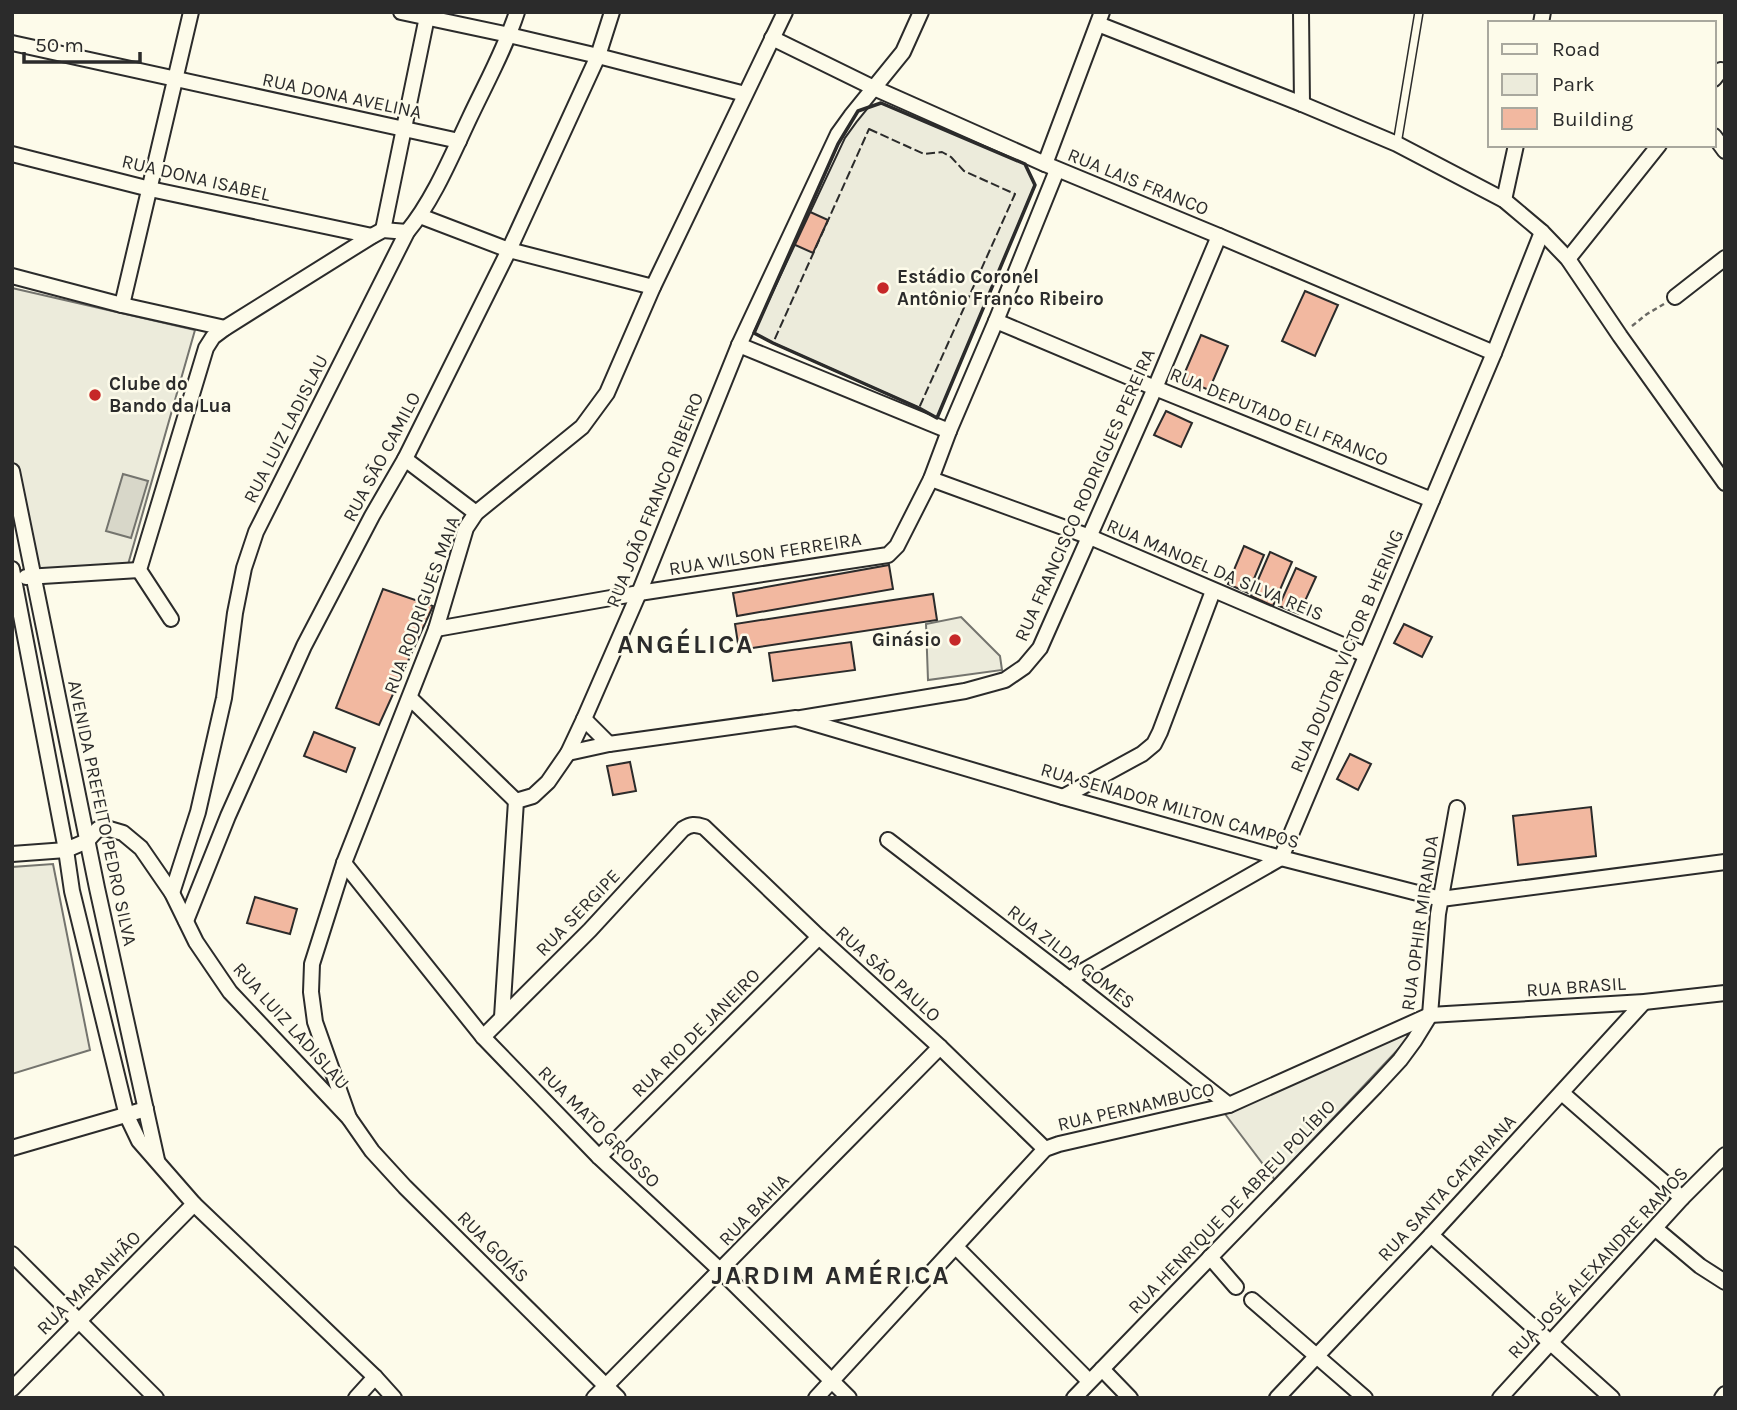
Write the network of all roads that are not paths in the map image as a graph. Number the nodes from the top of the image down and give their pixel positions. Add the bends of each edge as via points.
1 (191, 12) edge
2 (401, 12) edge
3 (517, 12) edge
4 (612, 12) edge
5 (785, 12) edge
6 (921, 12) edge
7 (1301, 12) edge
8 (1419, 12) edge
9 (427, 15) edge
10 (1100, 18) edge
11 (509, 35) junction
12 (772, 38) junction
13 (12, 43) edge
14 (598, 56) junction
15 (175, 79) junction
16 (874, 88) junction
17 (745, 94) junction
18 (1302, 104) junction
19 (403, 129) junction
20 (459, 141) junction
21 (1397, 145) junction
22 (1516, 147) edge
23 (1658, 147) edge
24 (12, 154) edge
25 (1051, 167) junction
26 (150, 189) junction
27 (1504, 200) junction
28 (420, 216) junction
29 (407, 232) junction
30 (1542, 232) junction
31 (378, 233) junction
32 (1219, 236) junction
33 (509, 250) junction
34 (1725, 258) edge
35 (1568, 259) junction
36 (12, 276) edge
37 (653, 287) junction
38 (1675, 297) road end
39 (122, 305) junction
40 (996, 321) junction
41 (225, 328) junction
42 (740, 345) junction
43 (1494, 353) junction
44 (1155, 388) junction
45 (948, 430) junction
46 (405, 459) junction
47 (12, 471) edge
48 (930, 479) junction
49 (1725, 483) edge
50 (1432, 499) junction
51 (476, 513) junction
52 (1090, 537) junction
53 (139, 570) junction
54 (13, 575) edge
55 (33, 577) junction
56 (1213, 591) junction
57 (639, 593) junction
58 (172, 619) dead end
59 (436, 629) junction
60 (1366, 655) junction
61 (410, 698) junction
62 (584, 719) junction
63 (796, 719) junction
64 (609, 744) junction
65 (568, 753) junction
66 (1063, 797) junction
67 (516, 801) junction
68 (1457, 808) dead end
69 (704, 827) joint
70 (888, 840) dead end
71 (88, 841) junction
72 (66, 850) junction
73 (12, 854) edge
74 (1281, 858) junction
75 (1725, 862) edge
76 (344, 863) junction
77 (172, 893) junction
78 (1441, 899) junction
79 (186, 921) junction
80 (819, 937) junction
81 (1069, 979) junction
82 (1725, 993) edge
83 (1644, 1002) junction
84 (1430, 1015) junction
85 (502, 1017) junction
86 (483, 1038) junction
87 (1414, 1041) joint
88 (940, 1047) junction
89 (1562, 1093) junction
90 (1228, 1105) junction
91 (146, 1109) junction
92 (127, 1116) junction
93 (349, 1118) junction
94 (12, 1148) edge
95 (1045, 1149) junction
96 (1725, 1155) edge
97 (600, 1157) junction
98 (157, 1162) junction
99 (1682, 1198) junction
100 (194, 1204) junction
101 (1656, 1228) junction
102 (1431, 1235) junction
103 (956, 1247) junction
104 (12, 1254) edge
105 (1210, 1257) junction
106 (721, 1271) junction
107 (1725, 1282) edge
108 (1236, 1287) dead end
109 (1252, 1300) dead end
110 (79, 1320) junction
111 (1549, 1343) junction
112 (1315, 1356) junction
113 (1102, 1369) junction
114 (375, 1377) junction
115 (834, 1380) junction
116 (1089, 1381) junction
117 (606, 1386) junction
118 (12, 1389) edge
119 (156, 1398) edge
120 (356, 1398) edge
121 (394, 1398) edge
122 (594, 1398) edge
123 (618, 1398) edge
124 (816, 1398) edge
125 (849, 1398) edge
126 (1074, 1398) edge
127 (1130, 1398) edge
128 (1278, 1398) edge
129 (1365, 1398) edge
130 (1500, 1398) edge
131 (1612, 1398) edge

1 - 15 street
2 - 9 street
3 - 11 street, RUA LUIZ LADISLAU
4 - 14 street, RUA SÃO CAMILO
5 - 12 street, RUA RODRIGUES MAIA
6 - 16 street, RUA JOÃO FRANCO RIBEIRO via 903,52
7 - 18 street
8 - 21 lane
9 - 11 street
9 - 19 street
10 - 18 street
10 - 25 street
11 - 14 street
11 - 20 street, RUA LUIZ LADISLAU
12 - 16 street, RUA LAIS FRANCO
12 - 17 street, RUA RODRIGUES MAIA
13 - 15 street, RUA DONA AVELINA
14 - 17 street
14 - 33 street, RUA SÃO CAMILO
15 - 19 street, RUA DONA AVELINA
15 - 26 street
16 - 25 street, RUA LAIS FRANCO
16 - 42 street, RUA JOÃO FRANCO RIBEIRO via 838,134
17 - 37 street, RUA RODRIGUES MAIA
18 - 21 street
19 - 20 street, RUA DONA AVELINA
19 - 31 street
20 - 28 street, RUA LUIZ LADISLAU
21 - 27 street
22 - 27 street
23 - 35 street
24 - 26 street, RUA DONA ISABEL
25 - 32 street, RUA LAIS FRANCO
25 - 40 street
26 - 31 street, RUA DONA ISABEL
26 - 39 street
27 - 30 street
28 - 29 street, RUA LUIZ LADISLAU
28 - 33 street
29 - 31 street, RUA DONA ISABEL
29 - 77 street, RUA LUIZ LADISLAU via 256,532 244,568 224,698 198,812
30 - 35 street
30 - 43 street, RUA DOUTOR VICTOR B HERING
31 - 41 street
32 - 43 street, RUA LAIS FRANCO
32 - 44 street, RUA FRANCISCO RODRIGUES PEREIRA
33 - 37 street
33 - 46 street, RUA SÃO CAMILO
34 - 38 street
35 - 49 street
36 - 39 street
37 - 51 street, RUA RODRIGUES MAIA via 594,413
39 - 41 street
40 - 44 street, RUA DEPUTADO ELI FRANCO
40 - 45 street
41 - 53 street via 213,337 202,358
42 - 45 street
42 - 57 street, RUA JOÃO FRANCO RIBEIRO
43 - 50 street, RUA DOUTOR VICTOR B HERING
44 - 50 street, RUA DEPUTADO ELI FRANCO
44 - 52 street, RUA FRANCISCO RODRIGUES PEREIRA
45 - 48 street
46 - 51 street
46 - 79 street, RUA SÃO CAMILO via 304,646
47 - 55 street, AVENIDA PREFEITO PEDRO SILVA
48 - 52 street, RUA MANOEL DA SILVA REIS
48 - 57 street, RUA WILSON FERREIRA via 897,547 888,555
50 - 60 street, RUA DOUTOR VICTOR B HERING
51 - 59 street, RUA RODRIGUES MAIA via 466,528
52 - 56 street, RUA MANOEL DA SILVA REIS
52 - 63 street, RUA FRANCISCO RODRIGUES PEREIRA via 1040,648 1024,667 1004,680 965,691
53 - 55 street
53 - 58 street
54 - 55 street
54 - 72 street, AVENIDA PREFEITO PEDRO SILVA
55 - 71 street, AVENIDA PREFEITO PEDRO SILVA
56 - 60 street, RUA MANOEL DA SILVA REIS
56 - 66 street via 1154,744
57 - 59 street, RUA WILSON FERREIRA
57 - 62 street, RUA JOÃO FRANCO RIBEIRO
59 - 61 street, RUA RODRIGUES MAIA
60 - 74 street, RUA DOUTOR VICTOR B HERING
61 - 67 street
61 - 76 street, RUA RODRIGUES MAIA
62 - 64 street
62 - 65 street, RUA JOÃO FRANCO RIBEIRO
63 - 64 street, RUA SENADOR MILTON CAMPOS
63 - 66 street, RUA SENADOR MILTON CAMPOS
64 - 65 street, RUA SENADOR MILTON CAMPOS
65 - 67 street, RUA JOÃO FRANCO RIBEIRO via 533,796
66 - 74 street, RUA SENADOR MILTON CAMPOS
67 - 85 street
68 - 78 street, RUA OPHIR MIRANDA
69 - 80 street, RUA SÃO PAULO
69 - 85 street, RUA SERGIPE via 690,824 683,829
70 - 81 street, RUA ZILDA GOMES
71 - 72 street
71 - 77 street, RUA LUIZ LADISLAU via 106,828 123,833 141,848
71 - 91 street, AVENIDA PREFEITO PEDRO SILVA
72 - 73 street
72 - 92 street, AVENIDA PREFEITO PEDRO SILVA
74 - 78 street, RUA SENADOR MILTON CAMPOS
74 - 81 street
75 - 78 street, RUA SENADOR MILTON CAMPOS
76 - 86 street, RUA MATO GROSSO
76 - 93 street, RUA RODRIGUES MAIA via 312,964 311,992 315,1023
77 - 79 street, RUA LUIZ LADISLAU
78 - 84 street, RUA OPHIR MIRANDA
79 - 93 street, RUA LUIZ LADISLAU via 230,992
80 - 88 street, RUA SÃO PAULO
80 - 97 street, RUA RIO DE JANEIRO
81 - 90 street, RUA ZILDA GOMES
82 - 83 street, RUA BRASIL
83 - 84 street, RUA BRASIL
83 - 89 street, RUA SANTA CATARIANA
84 - 87 street, RUA OPHIR MIRANDA
84 - 90 street, RUA PERNAMBUCO
85 - 86 street, RUA SERGIPE
86 - 97 street, RUA MATO GROSSO
87 - 105 street, RUA HENRIQUE DE ABREU POLÍBIO
88 - 95 street, RUA SÃO PAULO
88 - 106 street, RUA BAHIA
89 - 99 street
89 - 102 street, RUA SANTA CATARIANA
90 - 95 street, RUA PERNAMBUCO
91 - 92 street
91 - 98 street, AVENIDA PREFEITO PEDRO SILVA
92 - 94 street
92 - 98 street, AVENIDA PREFEITO PEDRO SILVA via 139,1141
93 - 117 street, RUA GOIÁS via 405,1187
95 - 103 street, RUA PERNAMBUCO
96 - 99 street, RUA JOSÉ ALEXANDRE RAMOS
97 - 106 street, RUA MATO GROSSO
98 - 100 street, AVENIDA PREFEITO PEDRO SILVA
99 - 101 street, RUA JOSÉ ALEXANDRE RAMOS
100 - 110 street, RUA MARANHÃO
100 - 114 street, AVENIDA PREFEITO PEDRO SILVA
101 - 107 street
101 - 111 street, RUA JOSÉ ALEXANDRE RAMOS
102 - 111 street
102 - 112 street, RUA SANTA CATARIANA
103 - 115 street, RUA PERNAMBUCO
103 - 116 street
104 - 110 street
105 - 108 street
105 - 113 street, RUA HENRIQUE DE ABREU POLÍBIO
106 - 115 street, RUA MATO GROSSO
106 - 117 street, RUA BAHIA
109 - 112 street
110 - 118 street, RUA MARANHÃO
110 - 119 street
111 - 130 street, RUA JOSÉ ALEXANDRE RAMOS
111 - 131 street
112 - 128 street, RUA SANTA CATARIANA
112 - 129 street
113 - 116 street, RUA HENRIQUE DE ABREU POLÍBIO
113 - 127 street
114 - 120 street
114 - 121 street, AVENIDA PREFEITO PEDRO SILVA
115 - 124 street, RUA PERNAMBUCO
115 - 125 street, RUA MATO GROSSO
116 - 126 street, RUA HENRIQUE DE ABREU POLÍBIO
117 - 122 street, RUA BAHIA
117 - 123 street, RUA GOIÁS

